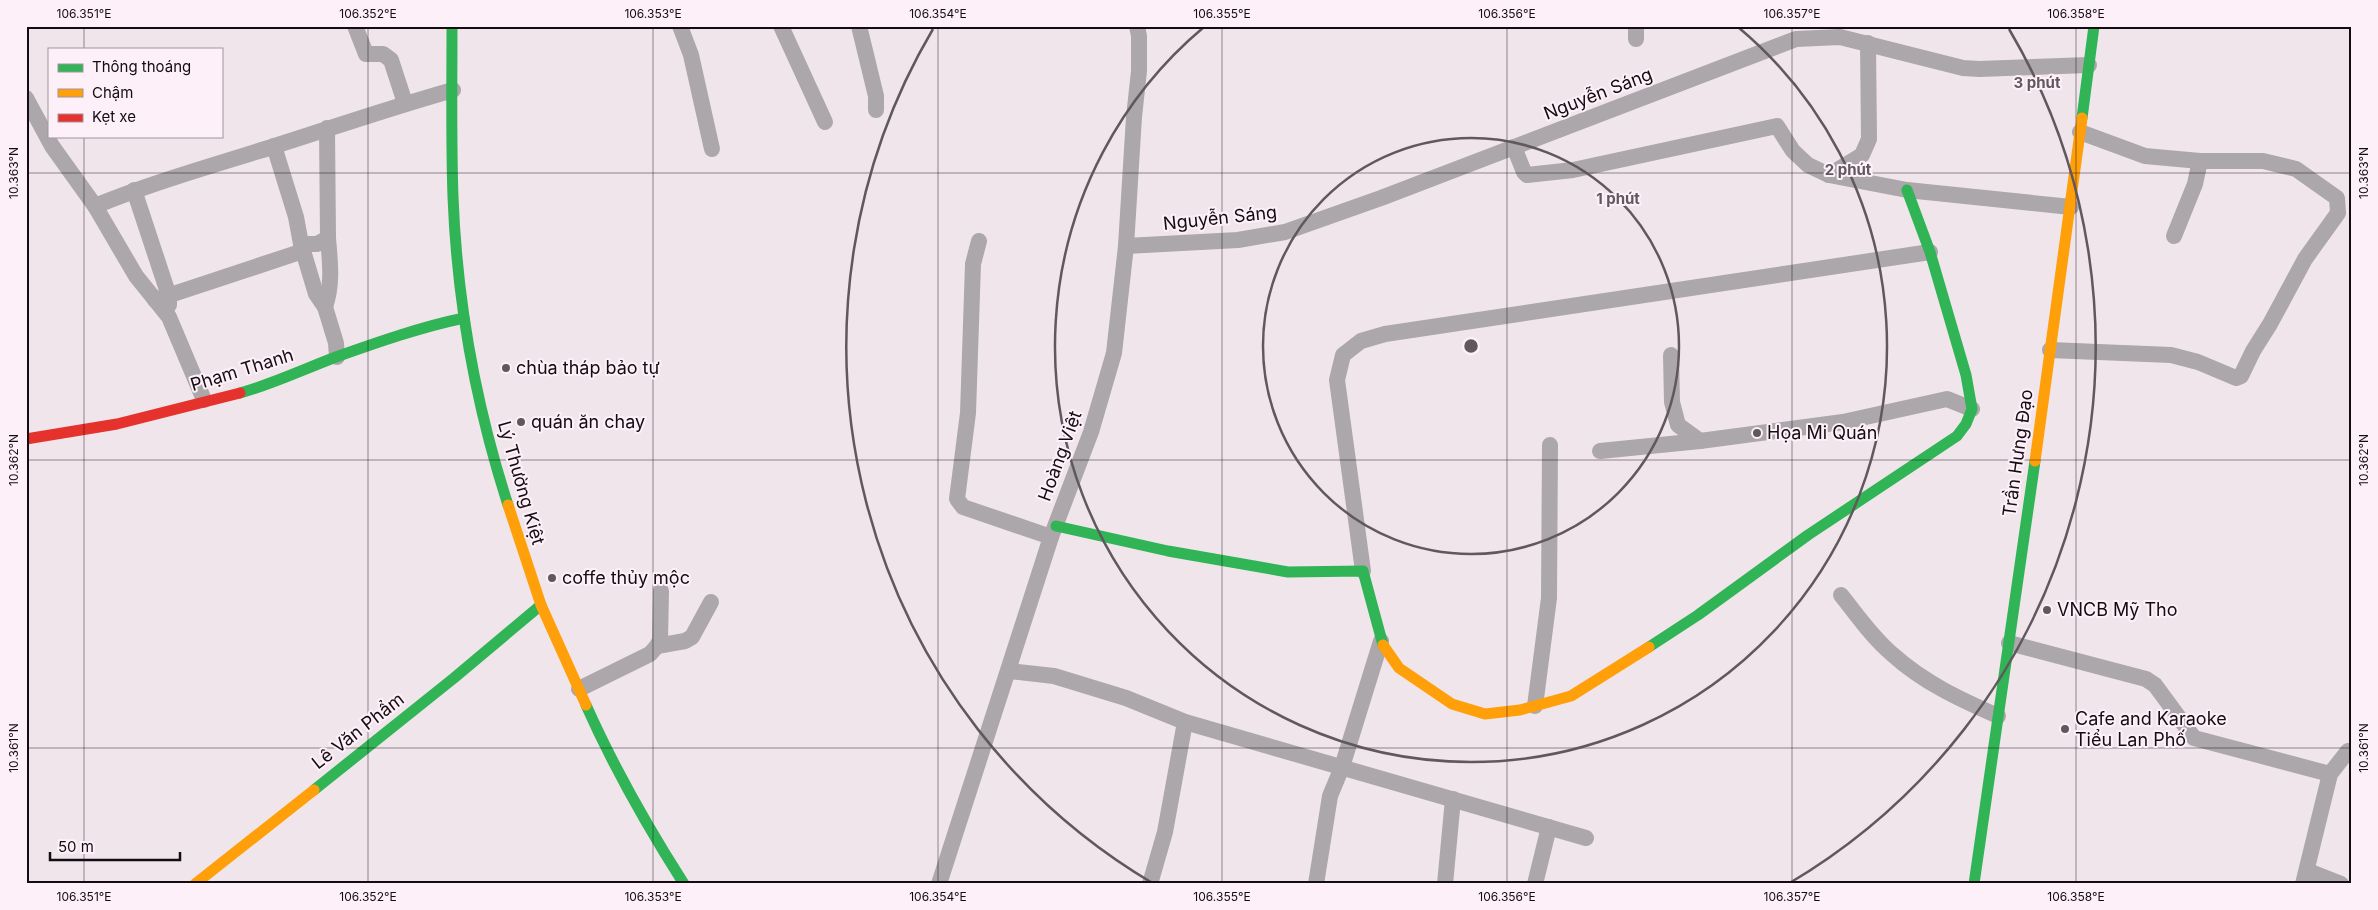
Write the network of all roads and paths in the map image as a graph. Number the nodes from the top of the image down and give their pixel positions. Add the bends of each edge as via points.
1 (355, 26) edge
2 (452, 26) edge
3 (680, 26) edge
4 (781, 26) edge
5 (859, 26) edge
6 (1137, 26) edge
7 (2094, 26) edge
8 (1868, 43) junction
9 (2089, 65) junction
10 (453, 90) junction
11 (26, 98) edge
12 (405, 103) junction
13 (876, 110) dead end
14 (825, 122) dead end
15 (327, 128) junction
16 (2080, 132) junction
17 (274, 146) junction
18 (1514, 147) junction
19 (712, 149) dead end
20 (2200, 161) junction
21 (1829, 176) junction
22 (134, 190) junction
23 (1907, 190) junction
24 (94, 206) junction
25 (2071, 207) junction
26 (2174, 236) dead end
27 (328, 238) junction
28 (979, 241) dead end
29 (1126, 246) junction
30 (302, 248) junction
31 (1930, 252) junction
32 (162, 298) junction
33 (325, 306) junction
34 (464, 318) junction
35 (2050, 350) junction
36 (1671, 355) dead end
37 (337, 357) junction
38 (204, 400) junction
39 (1972, 409) junction
40 (26, 439) edge
41 (1700, 441) junction
42 (1550, 445) dead end
43 (1600, 451) dead end
44 (1054, 531) junction
45 (1363, 571) junction
46 (661, 591) dead end
47 (1841, 595) dead end
48 (710, 602) dead end
49 (541, 605) junction
50 (1381, 641) junction
51 (2009, 643) junction
52 (657, 646) junction
53 (1009, 670) junction
54 (579, 690) junction
55 (1536, 706) junction
56 (1998, 716) junction
57 (1185, 722) junction
58 (2348, 751) dead end
59 (1342, 766) junction
60 (2330, 774) junction
61 (1454, 799) junction
62 (1548, 827) junction
63 (1586, 838) dead end
64 (2306, 878) edge
65 (195, 884) edge
66 (684, 884) edge
67 (939, 884) edge
68 (1150, 884) edge
69 (1316, 884) edge
70 (1445, 884) edge
71 (1535, 884) edge
72 (1974, 884) edge
73 (2341, 884) edge

1 - 12 street via 366,54 383,54 391,60
2 - 10 street, Lý Thường Kiệt
3 - 19 street via 691,55
4 - 14 street
5 - 13 street via 876,96
6 - 29 street, Hoàng Việt via 1139,70
7 - 9 street, Trần Hưng Đạo
8 - 9 street, Nguyễn Sáng via 1963,68
8 - 18 street, Nguyễn Sáng via 1840,37 1796,39
8 - 21 street via 1869,139 1862,155
9 - 16 street, Trần Hưng Đạo
10 - 12 street
10 - 34 street, Lý Thường Kiệt via 454,197
11 - 24 street via 52,146
12 - 15 street
15 - 17 street
15 - 27 street
16 - 20 street via 2146,156
16 - 25 street, Trần Hưng Đạo
17 - 22 street
17 - 30 street
18 - 21 street via 1524,172 1537,175 1777,126 1792,151
18 - 29 street, Nguyễn Sáng via 1285,232 1238,240
20 - 26 street via 2195,184
20 - 35 street via 2257,161 2296,169 2337,198 2339,205 2338,213 2305,259 2241,376 2236,378 2170,354
21 - 23 street
22 - 24 street
22 - 32 street
23 - 25 street
23 - 31 street
24 - 32 street via 136,276
25 - 35 street, Trần Hưng Đạo
27 - 30 street
27 - 33 street via 331,276
28 - 44 street via 973,264 968,413 957,499 963,507
29 - 44 street, Hoàng Việt via 1114,353 1091,432
30 - 32 street
30 - 33 street via 316,294
31 - 39 street via 1966,375
31 - 45 street via 1385,334 1361,341 1343,355 1337,380
32 - 38 street
33 - 37 street
34 - 37 street, Phạm Thanh
34 - 49 street, Lý Thường Kiệt via 490,449
35 - 51 street, Trần Hưng Đạo
36 - 41 street via 1672,402 1678,425
37 - 38 street, Phạm Thanh via 261,387
38 - 40 street, Phạm Thanh via 117,424
39 - 41 street via 1946,399 1843,422
39 - 55 street via 1957,436 1808,535 1698,615 1571,696
41 - 43 street
42 - 55 street via 1549,598
44 - 45 street via 1288,572
44 - 53 street, Hoàng Việt
45 - 50 street
46 - 52 street via 660,640
47 - 56 street via 1884,647 1919,675 1952,696
48 - 52 street via 692,637 685,642
49 - 54 street, Lý Thường Kiệt
49 - 65 street, Lê Văn Phẩm
50 - 55 street via 1399,668 1452,704 1485,714
50 - 59 street
51 - 56 street, Trần Hưng Đạo
51 - 60 street via 2146,679 2155,685 2194,738
52 - 54 street via 650,654
53 - 57 street via 1063,679 1126,698
53 - 67 street, Hoàng Việt
54 - 66 street, Lý Thường Kiệt via 636,809
56 - 72 street, Trần Hưng Đạo
57 - 59 street
57 - 68 street via 1165,832
58 - 60 street
59 - 61 street
59 - 69 street via 1330,796
60 - 64 street
61 - 62 street
61 - 70 street
62 - 63 street
62 - 71 street
64 - 73 street

